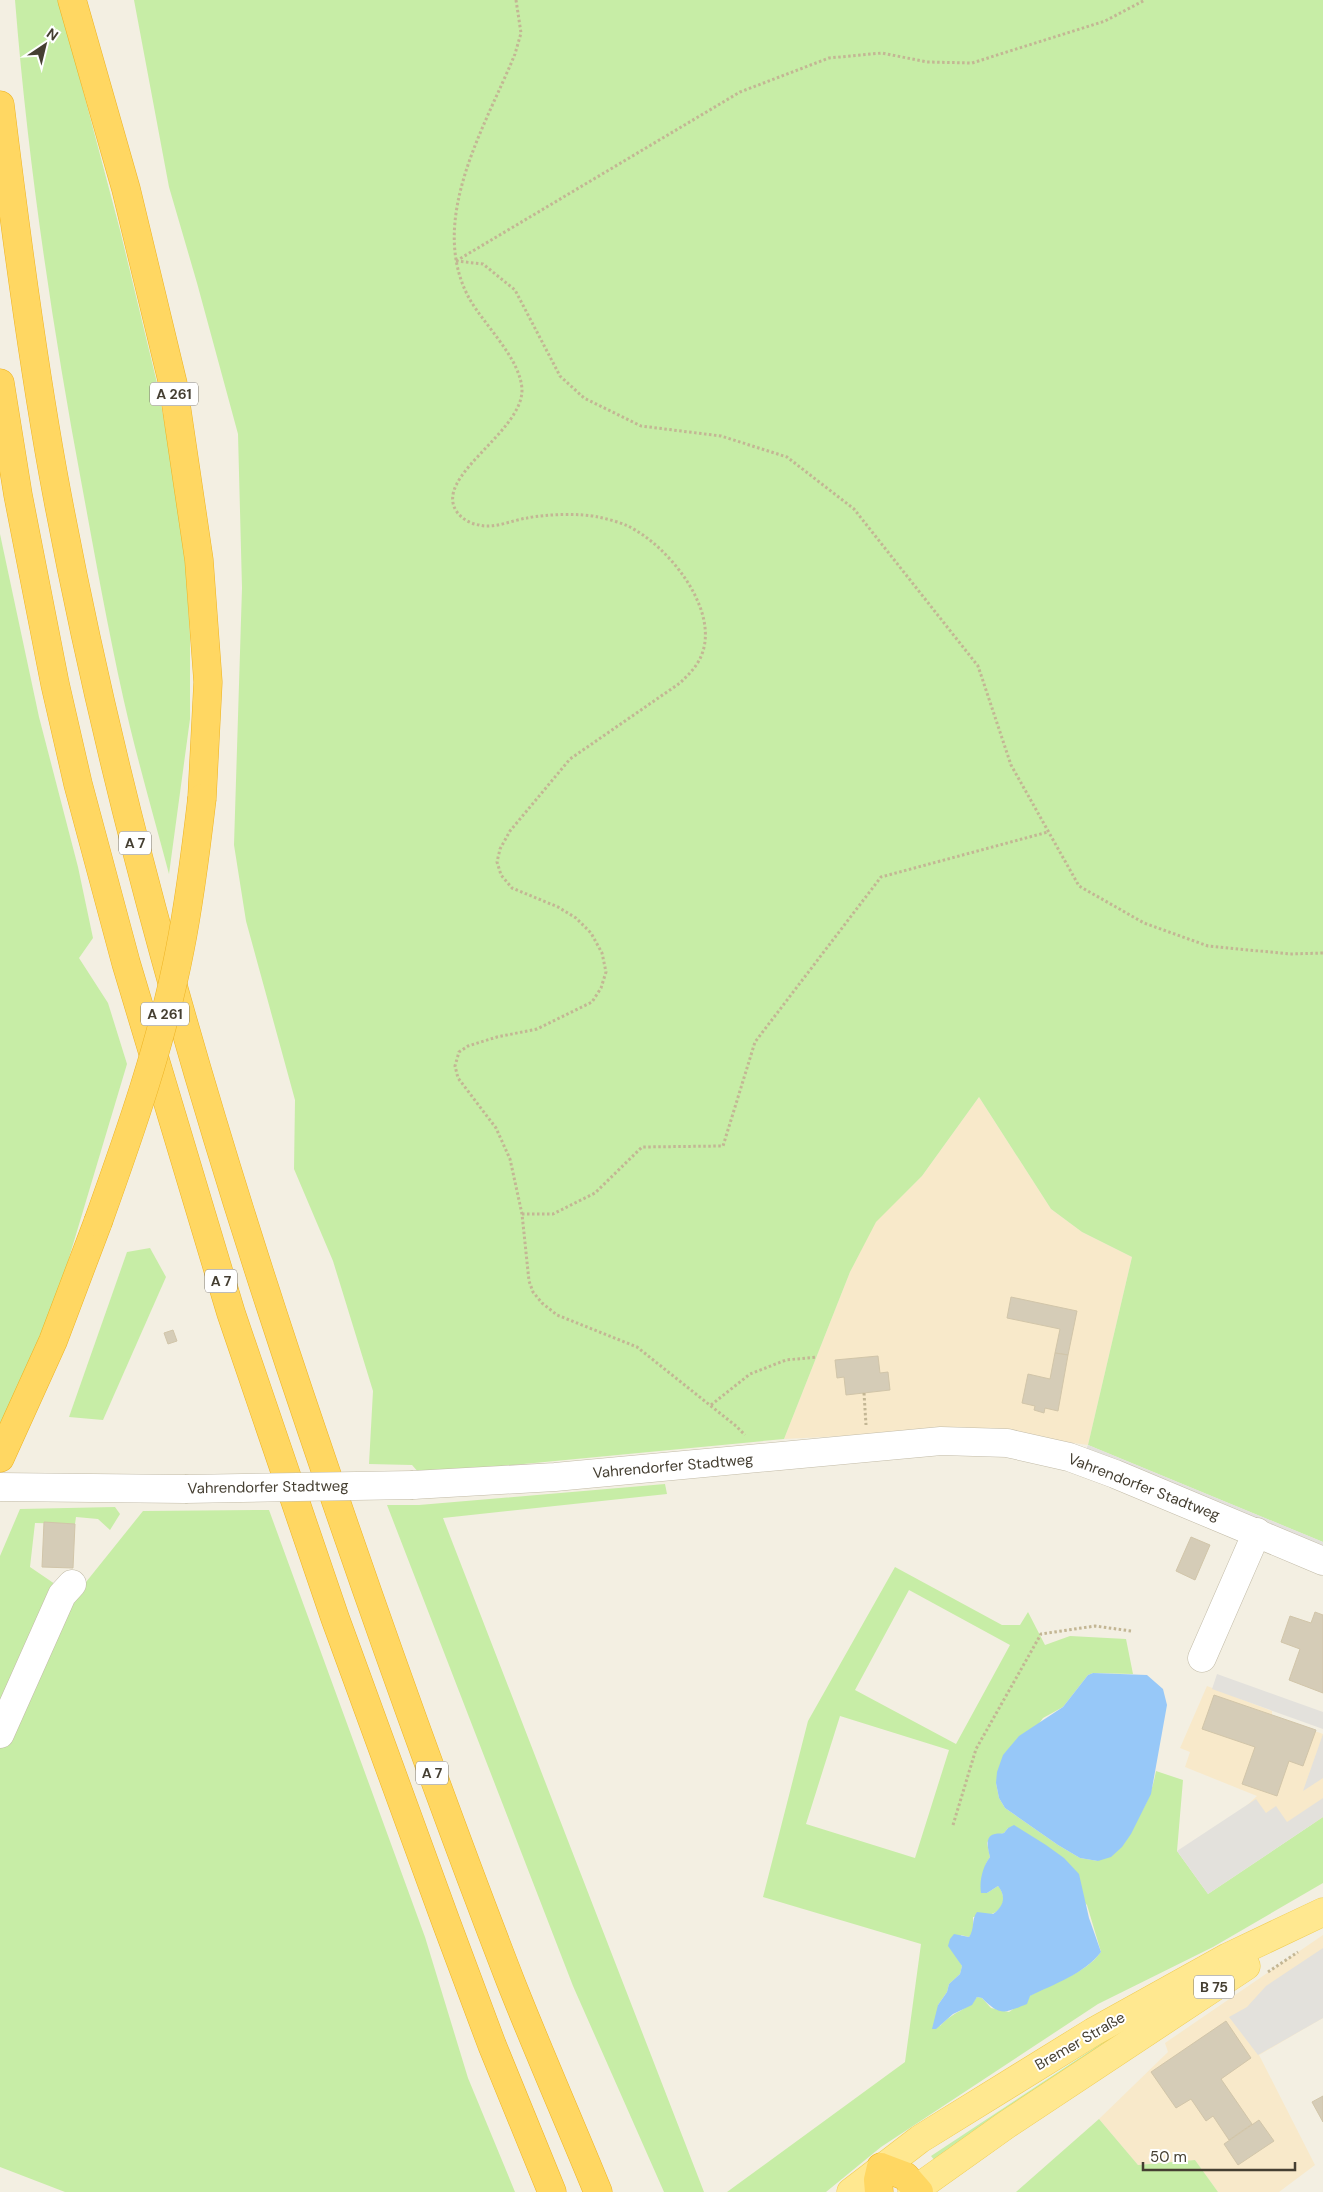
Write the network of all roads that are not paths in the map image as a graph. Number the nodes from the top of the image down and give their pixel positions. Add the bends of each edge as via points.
1 (72, 0) edge
2 (0, 105) edge
3 (0, 383) edge
4 (0, 1458) edge
5 (0, 1487) edge
6 (1249, 1529) junction
7 (1323, 1561) edge
8 (72, 1584) dead end
9 (1202, 1658) dead end
10 (0, 1734) edge
11 (1323, 1913) edge
12 (880, 2180) edge
13 (916, 2191) edge
14 (552, 2192) edge
15 (598, 2192) edge
16 (850, 2192) edge

1 - 4 highway, A 261, bridge via 126,189 173,384 199,560 208,682 202,798 184,924 168,999 136,1112 98,1222 53,1341
2 - 15 highway, A 7 via 22,283 53,473 78,596 156,926 196,1066 270,1308 376,1619 512,1985
3 - 14 highway, A 7 via 18,496 78,784 129,972 231,1313 335,1618 446,1922
5 - 6 street, Vahrendorfer Stadtweg, bridge via 185,1489 413,1485 555,1477 941,1441 1007,1443 1068,1457 1116,1474
6 - 7 street, Vahrendorfer Stadtweg
6 - 9 street
8 - 10 street via 62,1595
11 - 12 main road, Bremer Straße / B 75 via 1228,1957 1093,2032 958,2114
11 - 13 main road, Bremer Straße / B 75 via 1014,2120
12 - 13 highway via 905,2176
12 - 16 main road, Bremer Straße / B 75

